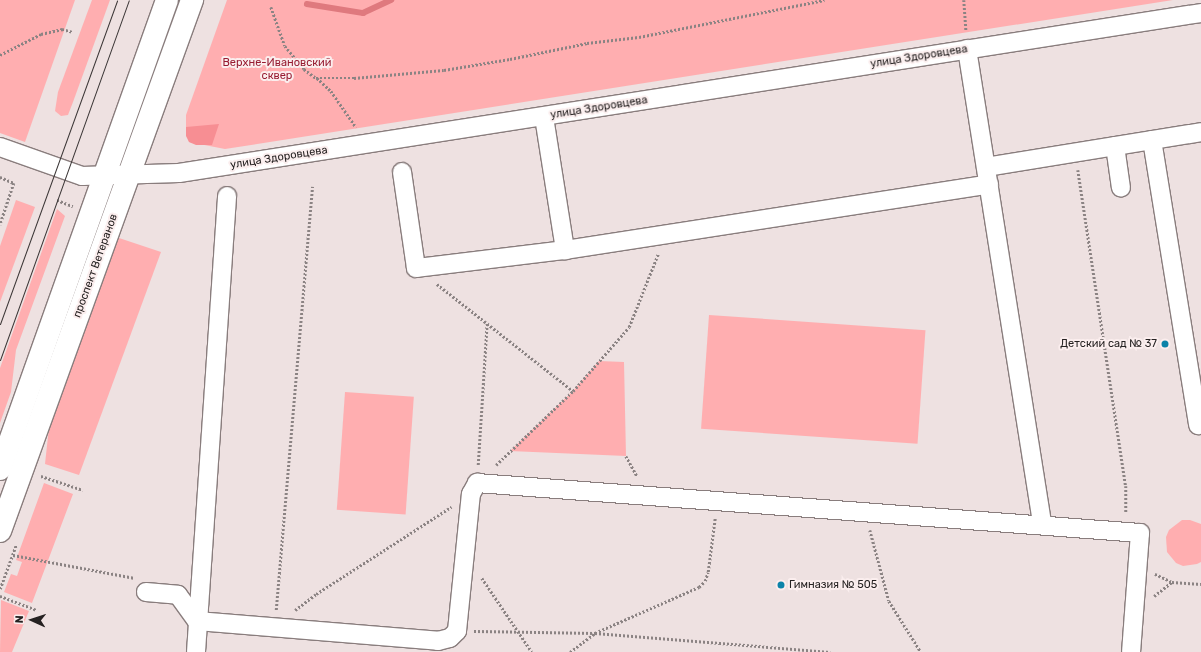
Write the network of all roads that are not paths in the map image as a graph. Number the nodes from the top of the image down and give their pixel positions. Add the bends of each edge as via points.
1 (166, 0) edge
2 (192, 0) edge
3 (1201, 13) edge
4 (968, 49) junction
5 (544, 117) junction
6 (1201, 132) edge
7 (1152, 140) junction
8 (1115, 146) junction
9 (0, 147) edge
10 (402, 172) dead end
11 (128, 175) junction
12 (104, 176) junction
13 (987, 176) junction
14 (1122, 188) dead end
15 (227, 196) dead end
16 (565, 250) junction
17 (1198, 424) dead end
18 (0, 469) edge
19 (1042, 525) junction
20 (0, 531) edge
21 (146, 592) road end
22 (197, 621) junction
23 (196, 652) edge
24 (1131, 652) edge

1 - 12 main road, проспект Ветеранов
2 - 11 main road, проспект Ветеранов
3 - 4 street, улица Здоровцева
4 - 5 street, улица Здоровцева
4 - 13 street
5 - 11 street, улица Здоровцева via 179,173
5 - 16 street
6 - 7 street
7 - 8 street
7 - 17 street
8 - 13 street via 1075,152
8 - 14 street
9 - 12 street, улица Здоровцева via 82,176
10 - 16 street via 416,268
11 - 12 street, улица Здоровцева
11 - 20 main road, проспект Ветеранов
12 - 18 main road, проспект Ветеранов
13 - 16 street via 664,236
13 - 19 street
15 - 22 street
19 - 22 street via 717,500 474,489 457,631 450,638 438,641
19 - 24 street via 1140,533
21 - 22 street via 178,595
22 - 23 street

